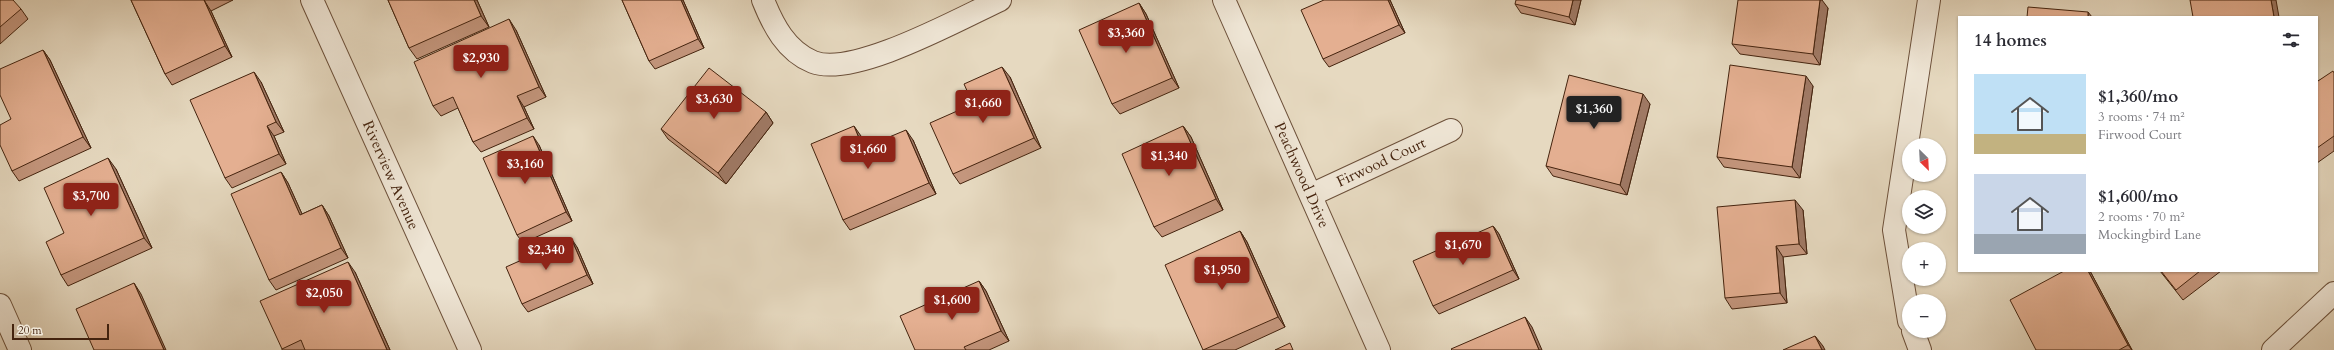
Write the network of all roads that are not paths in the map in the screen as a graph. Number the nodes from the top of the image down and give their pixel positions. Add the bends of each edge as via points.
1 (312, 0) edge
2 (762, 0) edge
3 (1000, 0) edge
4 (1224, 0) edge
5 (1929, 0) edge
6 (1451, 130) dead end
7 (1311, 195) junction
8 (2334, 293) edge
9 (1905, 294) edge
10 (0, 305) edge
11 (1916, 338) edge
12 (20, 350) edge
13 (470, 350) edge
14 (1379, 350) edge
15 (1920, 350) edge
16 (2273, 350) edge

1 - 13 street, Riverview Avenue
2 - 3 street via 774,26 793,50 813,62 840,66 875,58
4 - 7 street, Peachwood Drive
5 - 9 street via 1894,230
6 - 7 street, Firwood Court
7 - 14 street, Peachwood Drive
8 - 16 street
10 - 12 street
11 - 15 street

